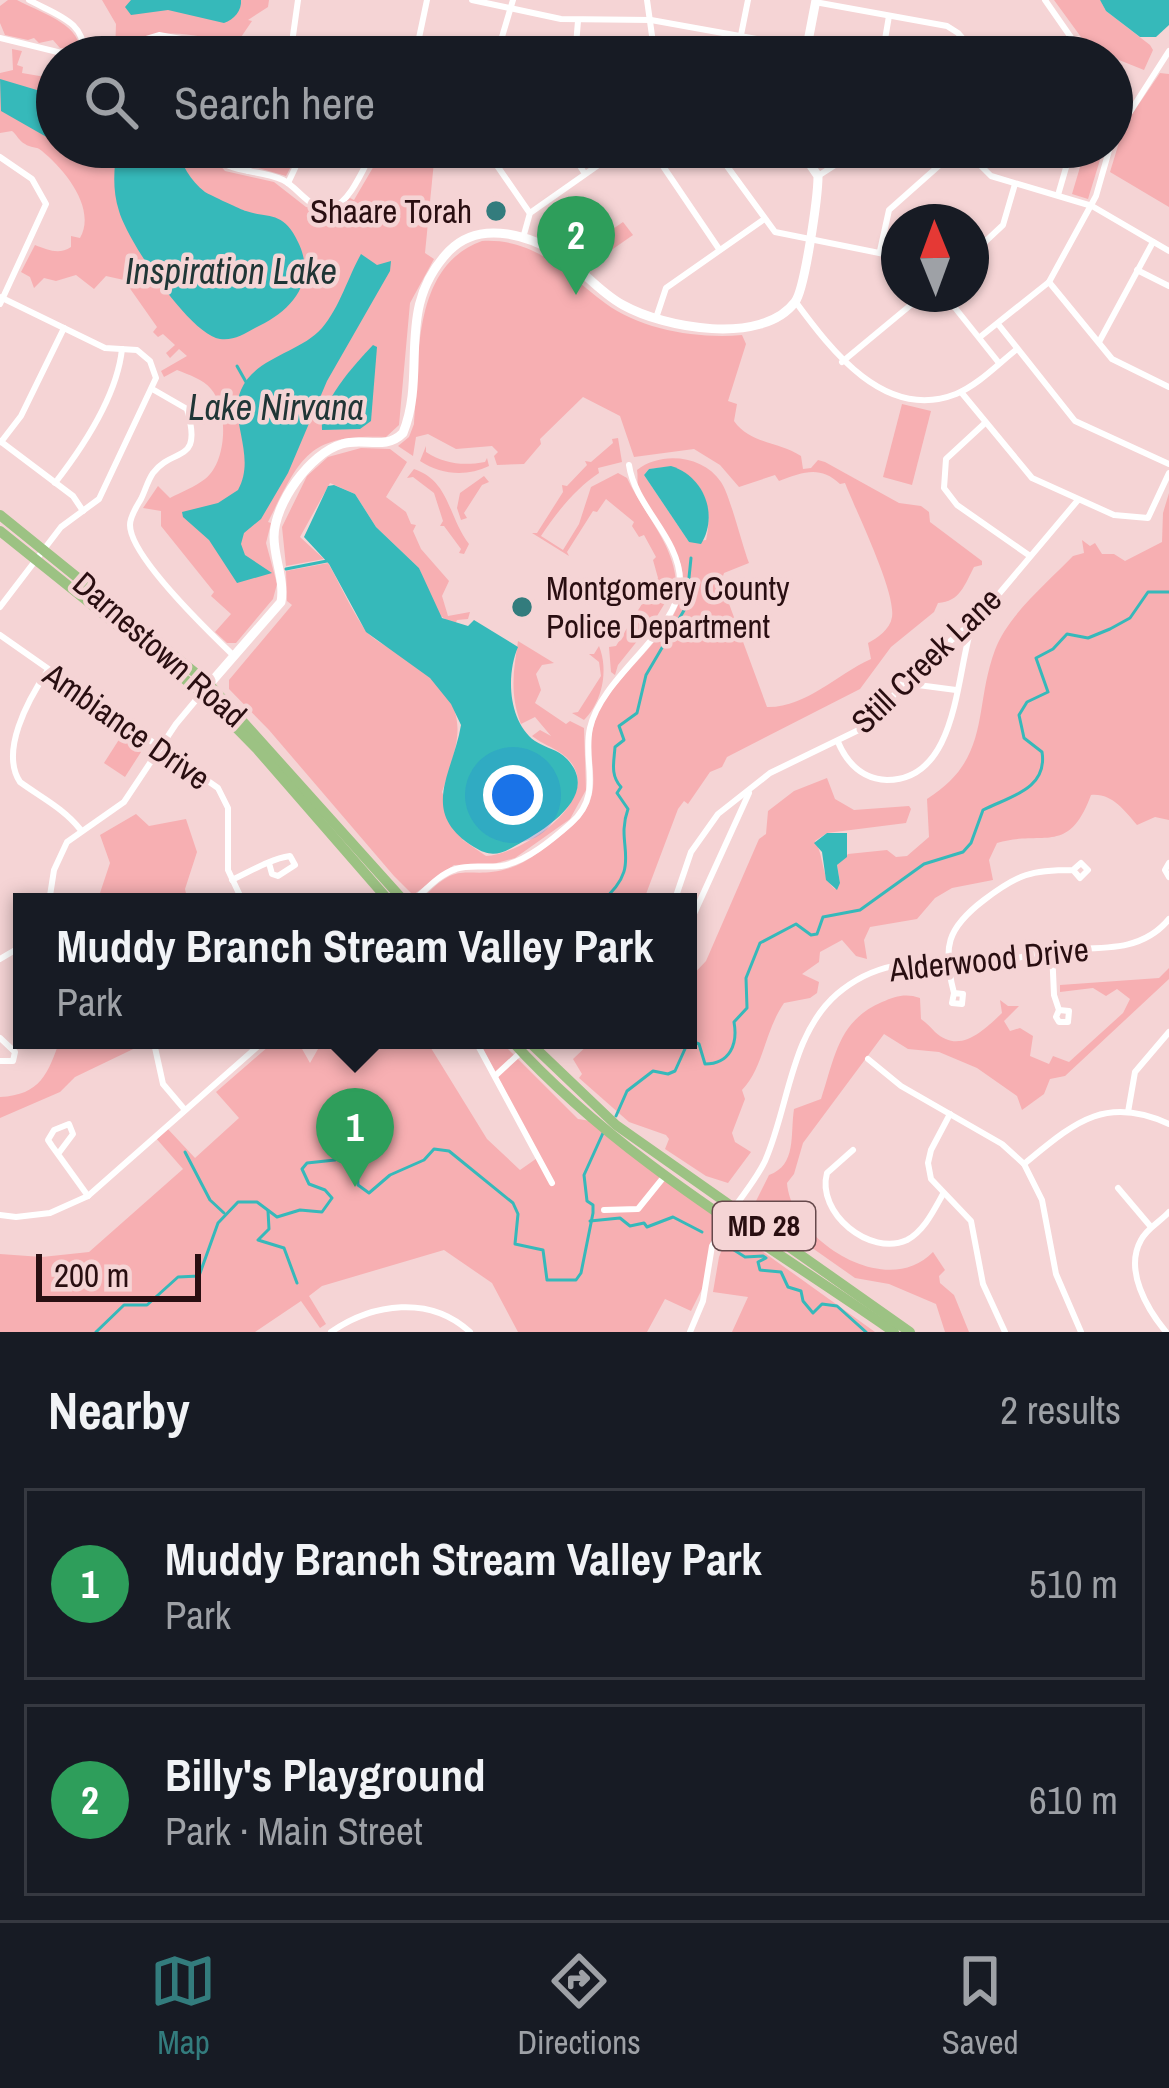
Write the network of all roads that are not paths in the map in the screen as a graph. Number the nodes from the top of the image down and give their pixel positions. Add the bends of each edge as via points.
1 (29, 0) edge
2 (298, 0) edge
3 (427, 0) edge
4 (472, 0) edge
5 (647, 0) edge
6 (748, 0) edge
7 (1045, 0) edge
8 (816, 1) edge
9 (511, 4) edge
10 (889, 16) junction
11 (651, 20) junction
12 (578, 21) junction
13 (741, 35) junction
14 (83, 36) edge
15 (290, 36) edge
16 (419, 36) edge
17 (502, 36) edge
18 (577, 36) edge
19 (653, 36) edge
20 (745, 36) edge
21 (809, 36) edge
22 (886, 36) edge
23 (959, 36) edge
24 (1070, 36) edge
25 (0, 38) edge
26 (36, 46) edge
27 (1169, 51) edge
28 (1133, 109) edge
29 (0, 157) edge
30 (235, 168) edge
31 (248, 168) edge
32 (295, 168) edge
33 (362, 168) edge
34 (499, 168) edge
35 (581, 168) edge
36 (594, 168) edge
37 (664, 168) edge
38 (727, 168) edge
39 (812, 168) edge
40 (830, 168) edge
41 (937, 168) edge
42 (981, 168) edge
43 (1066, 168) edge
44 (1104, 168) edge
45 (248, 171) junction
46 (585, 174) junction
47 (818, 176) junction
48 (288, 183) junction
49 (1015, 184) junction
50 (1058, 196) junction
51 (1092, 206) junction
52 (530, 213) junction
53 (763, 220) junction
54 (523, 238) junction
55 (809, 238) junction
56 (989, 238) edge
57 (1153, 242) junction
58 (719, 249) junction
59 (880, 251) joint
60 (1169, 251) edge
61 (1138, 270) junction
62 (1049, 283) junction
63 (1169, 286) edge
64 (1, 300) edge
65 (795, 302) junction
66 (902, 312) edge
67 (959, 312) edge
68 (656, 318) junction
69 (998, 324) junction
70 (64, 328) junction
71 (980, 338) junction
72 (1099, 342) junction
73 (122, 349) junction
74 (1017, 349) junction
75 (842, 362) junction
76 (999, 363) junction
77 (1169, 387) edge
78 (153, 389) junction
79 (961, 392) junction
80 (985, 424) junction
81 (1, 442) edge
82 (1169, 464) edge
83 (629, 465) dead end
84 (1169, 473) edge
85 (55, 483) junction
86 (1078, 500) junction
87 (83, 511) junction
88 (0, 514) edge
89 (0, 531) edge
90 (40, 554) junction
91 (1030, 556) junction
92 (0, 607) edge
93 (972, 625) junction
94 (0, 635) edge
95 (234, 656) junction
96 (48, 670) junction
97 (907, 678) junction
98 (206, 688) junction
99 (956, 690) junction
100 (3, 741) dead end
101 (838, 742) junction
102 (159, 749) junction
103 (2, 762) edge
104 (751, 790) junction
105 (80, 830) junction
106 (269, 863) dead end
107 (1169, 863) edge
108 (1073, 870) dead end
109 (1169, 877) edge
110 (232, 880) junction
111 (680, 887) junction
112 (51, 893) edge
113 (238, 893) edge
114 (382, 893) edge
115 (400, 893) edge
116 (421, 893) edge
117 (678, 893) edge
118 (682, 893) edge
119 (696, 893) edge
120 (1169, 919) edge
121 (1052, 950) junction
122 (948, 960) junction
123 (954, 993) dead end
124 (1059, 1010) dead end
125 (1169, 1033) edge
126 (0, 1038) edge
127 (155, 1049) edge
128 (255, 1049) edge
129 (480, 1049) edge
130 (521, 1049) edge
131 (527, 1049) edge
132 (868, 1059) dead end
133 (0, 1060) edge
134 (496, 1076) junction
135 (185, 1110) junction
136 (1129, 1112) junction
137 (950, 1114) junction
138 (1169, 1124) edge
139 (609, 1125) junction
140 (854, 1150) dead end
141 (58, 1154) junction
142 (1024, 1164) junction
143 (663, 1178) junction
144 (552, 1183) dead end
145 (1118, 1188) dead end
146 (944, 1195) junction
147 (88, 1196) junction
148 (604, 1210) dead end
149 (1169, 1212) edge
150 (731, 1213) junction
151 (0, 1215) edge
152 (1151, 1227) junction
153 (331, 1332) edge
154 (470, 1332) edge
155 (690, 1332) edge
156 (894, 1332) edge
157 (910, 1332) edge
158 (1005, 1332) edge
159 (1081, 1332) edge
160 (1166, 1332) edge

1 - 14 street
2 - 15 street
3 - 16 street
4 - 9 street
5 - 11 street
6 - 13 street
7 - 24 street
8 - 10 street
8 - 21 street
9 - 12 street
9 - 17 street
10 - 22 street
10 - 23 street
11 - 12 street
11 - 13 street
11 - 19 street
12 - 18 street
13 - 20 street
25 - 26 street
27 - 28 street
29 - 64 street via 32,179 46,204
30 - 45 street
31 - 45 street
32 - 48 street
33 - 48 street via 338,206 317,207
34 - 52 street
35 - 46 street
36 - 46 street
37 - 58 street
38 - 53 street
39 - 47 street
40 - 47 street
41 - 59 street via 889,210
42 - 49 street
43 - 50 street
44 - 51 street
45 - 48 street
46 - 52 street
47 - 55 street
49 - 50 street
49 - 56 street via 1003,225
50 - 51 street
51 - 57 street
51 - 62 street
52 - 54 street
53 - 55 street via 775,232
53 - 58 street
54 - 68 street via 564,257 622,305
54 - 95 street via 480,234 444,257 417,305 403,433 386,443 337,445 304,468 275,527 280,602
55 - 59 street
55 - 65 street
57 - 60 street
57 - 61 street
58 - 68 street via 666,288
61 - 63 street
61 - 72 street
62 - 69 street
62 - 72 street
64 - 70 street
65 - 68 street via 734,329
65 - 75 street
66 - 75 street
67 - 71 street
69 - 71 street
69 - 74 street
70 - 73 street
70 - 81 street
71 - 76 street
72 - 77 street via 1121,366
73 - 78 street via 150,361
73 - 85 street via 118,372
74 - 76 street
74 - 82 street via 1075,421
75 - 79 street via 898,394
76 - 79 street
78 - 87 street via 102,494
78 - 95 street via 188,409 190,442 155,471 131,529 190,615
79 - 80 street
80 - 86 street via 1032,478
80 - 91 street via 946,459 944,488 957,506
81 - 85 street
83 - 116 street via 676,560 680,586 672,609 596,710 585,806 520,860 457,868
84 - 86 street via 1148,518
85 - 87 street
86 - 91 street, Still Creek Lane
87 - 90 street
88 - 90 main road, Darnestown Road
89 - 90 main road, Darnestown Road
90 - 92 street
90 - 98 main road, Darnestown Road
91 - 93 street, Still Creek Lane
93 - 97 street, Still Creek Lane
93 - 99 street
94 - 96 street, Ambiance Drive
95 - 98 street
96 - 100 street
96 - 102 street, Ambiance Drive
97 - 99 street
97 - 101 street, Still Creek Lane via 871,724
98 - 102 street
98 - 114 main road, Darnestown Road
98 - 115 main road, Darnestown Road
99 - 101 street via 940,746 913,774 871,777
101 - 104 street, Still Creek Lane via 783,765
102 - 105 street via 124,802
102 - 110 street, Ambiance Drive via 224,797
103 - 105 street
104 - 111 street, Still Creek Lane via 705,829
104 - 119 street
105 - 112 street via 58,856
106 - 110 street
107 - 109 street
108 - 122 street via 1009,880 957,923
110 - 113 street, Ambiance Drive
111 - 117 street, Still Creek Lane
111 - 118 street
120 - 121 street, Alderwood Drive via 1131,945
121 - 122 street, Alderwood Drive via 992,963
121 - 124 street
122 - 123 street
122 - 150 street, Alderwood Drive via 876,971 823,1010 763,1166
125 - 136 street via 1135,1072
126 - 133 street via 15,1052 13,1061
127 - 135 street via 163,1084
128 - 135 street
129 - 134 street
130 - 134 street
131 - 139 main road, MD 28
132 - 137 street
134 - 144 street
135 - 147 street
136 - 138 street
136 - 142 street via 1079,1121
137 - 142 street
137 - 146 street via 928,1163
139 - 143 main road, MD 28
139 - 150 main road, MD 28
140 - 146 street via 827,1173 825,1196 834,1214 867,1238 911,1238
141 - 141 street via 49,1137 69,1124 73,1134
141 - 147 street
142 - 159 street
143 - 148 street via 638,1209
143 - 150 main road, MD 28
145 - 152 street
146 - 158 street via 971,1222 983,1284
147 - 151 street via 50,1213
149 - 152 street
150 - 155 street, Alderwood Drive via 712,1246
150 - 156 main road, MD 28
150 - 157 main road, MD 28
152 - 160 street via 1135,1273
153 - 154 street via 368,1312 409,1306

